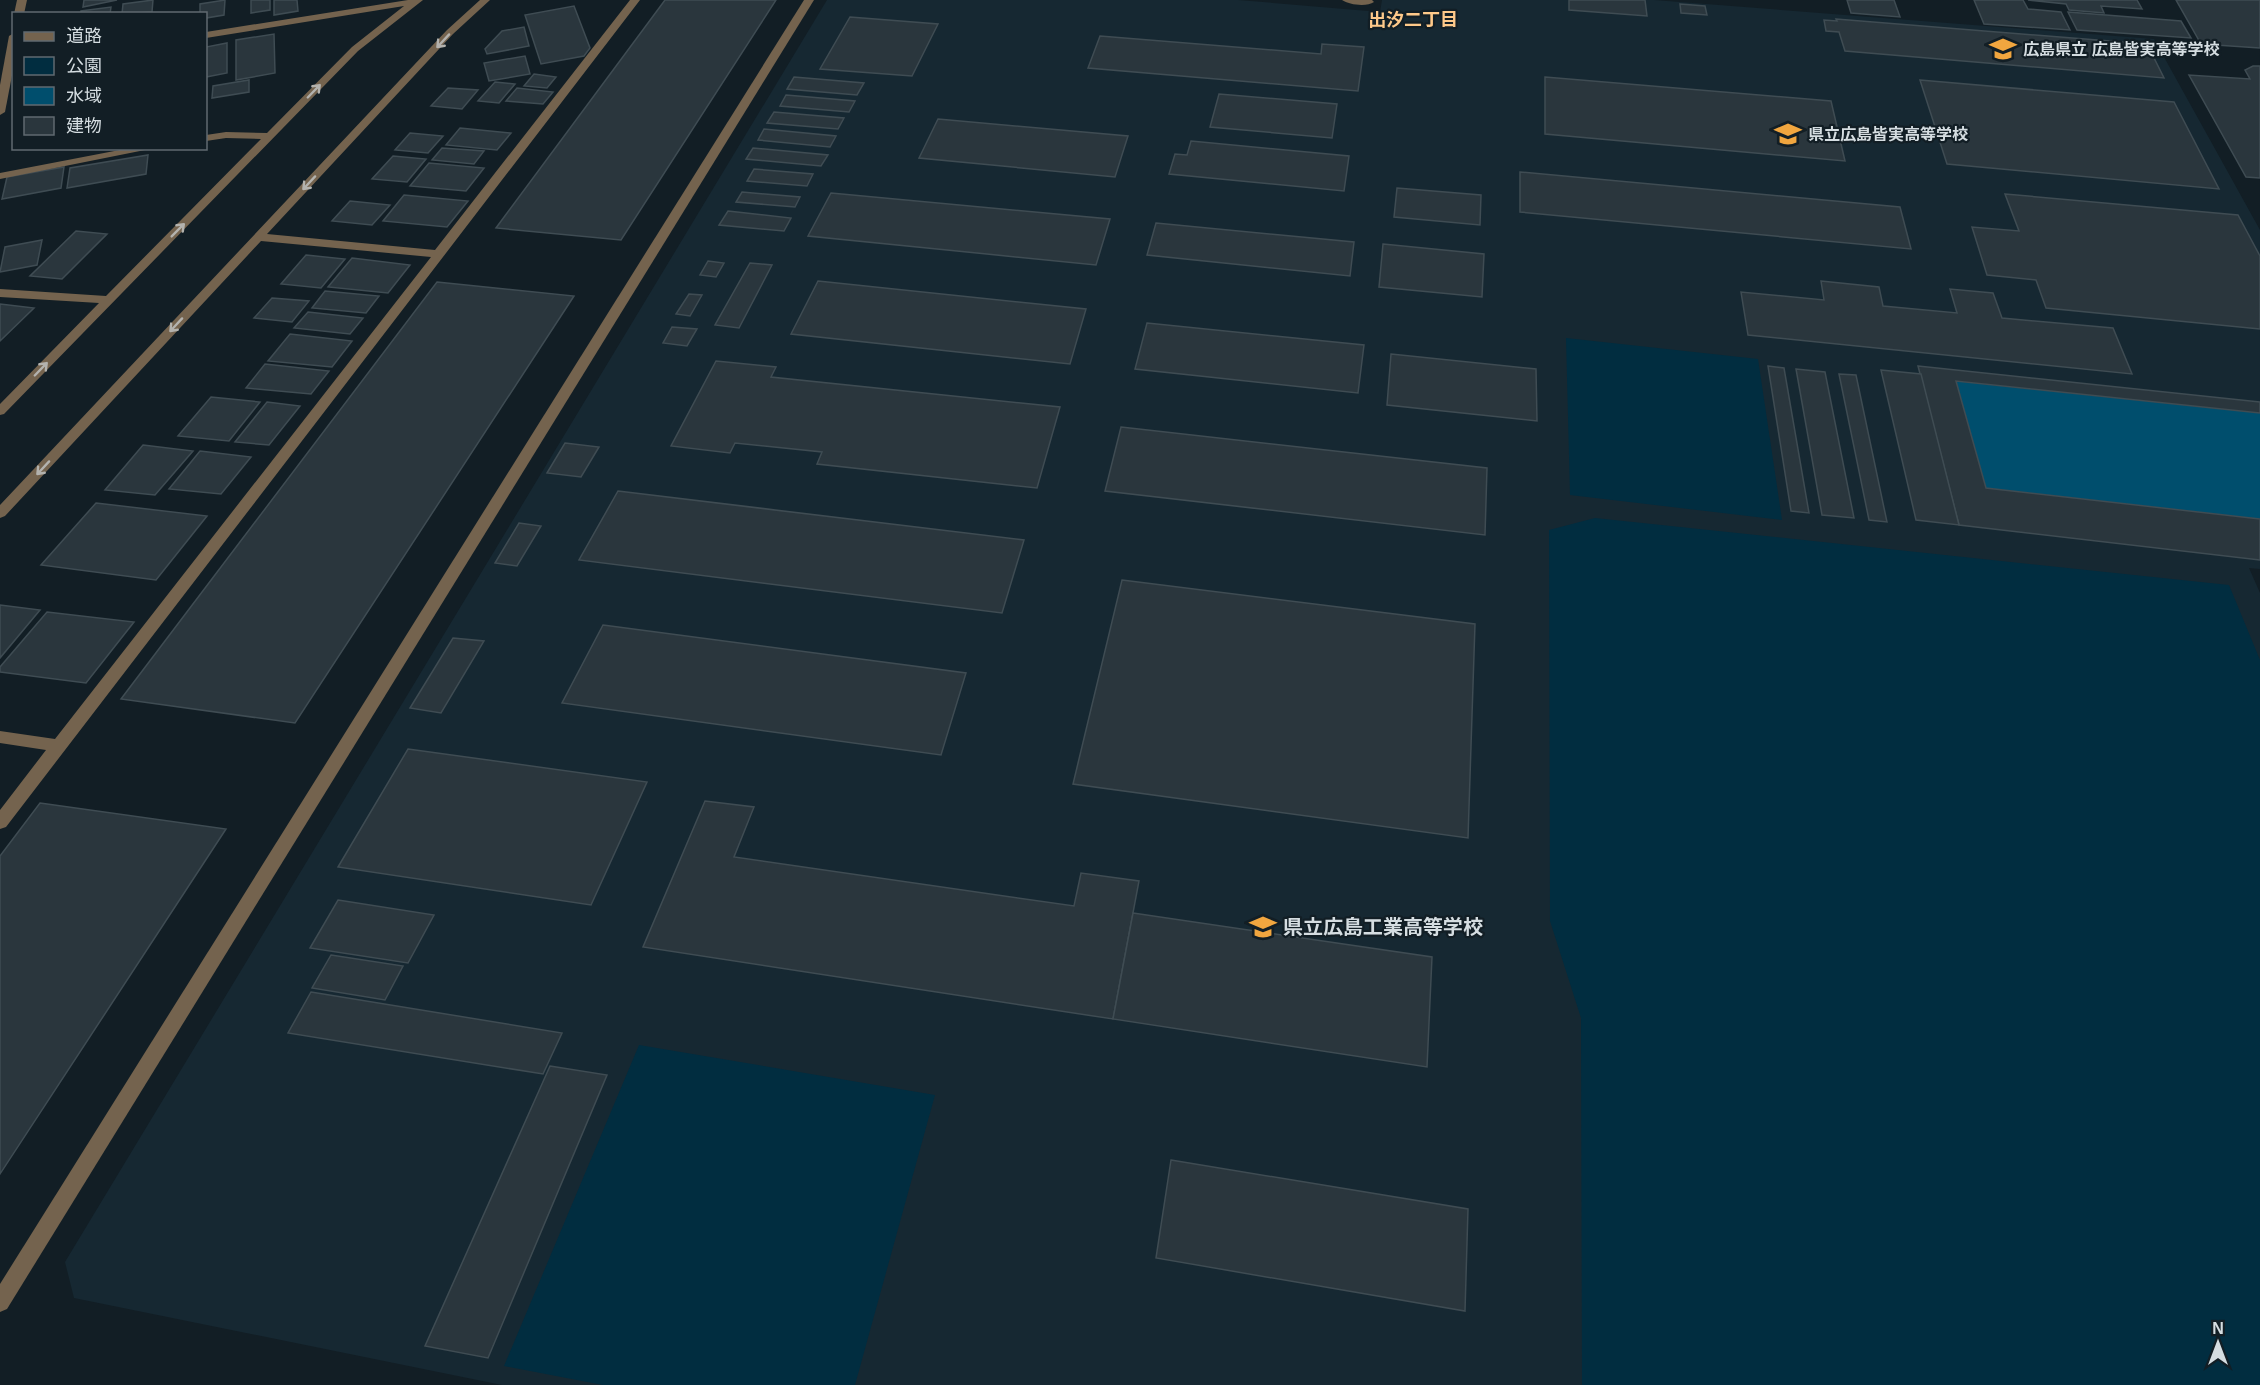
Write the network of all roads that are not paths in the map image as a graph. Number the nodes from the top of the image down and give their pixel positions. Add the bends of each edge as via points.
1 (484, 0) edge
2 (635, 0) edge
3 (809, 0) edge
4 (1347, 0) edge
5 (417, 1) edge
6 (1369, 2) dead end
7 (207, 35) edge
8 (12, 45) edge
9 (7, 66) edge
10 (0, 112) edge
11 (271, 136) junction
12 (207, 138) edge
13 (139, 150) edge
14 (0, 176) edge
15 (259, 237) junction
16 (439, 254) junction
17 (0, 293) edge
18 (109, 300) junction
19 (0, 411) edge
20 (0, 513) edge
21 (0, 737) edge
22 (59, 746) junction
23 (0, 822) edge
24 (0, 1302) edge

1 -> 15 street
2 - 16 street
3 - 24 street
4 - 6 street
5 - 7 street
11 -> 5 street via 356,50
8 - 9 street
9 - 10 street
11 - 12 street
18 -> 11 street
13 - 14 street
15 - 16 street
15 -> 20 street
16 - 22 street
17 - 18 street
19 -> 18 street
21 - 22 street
22 - 23 street

